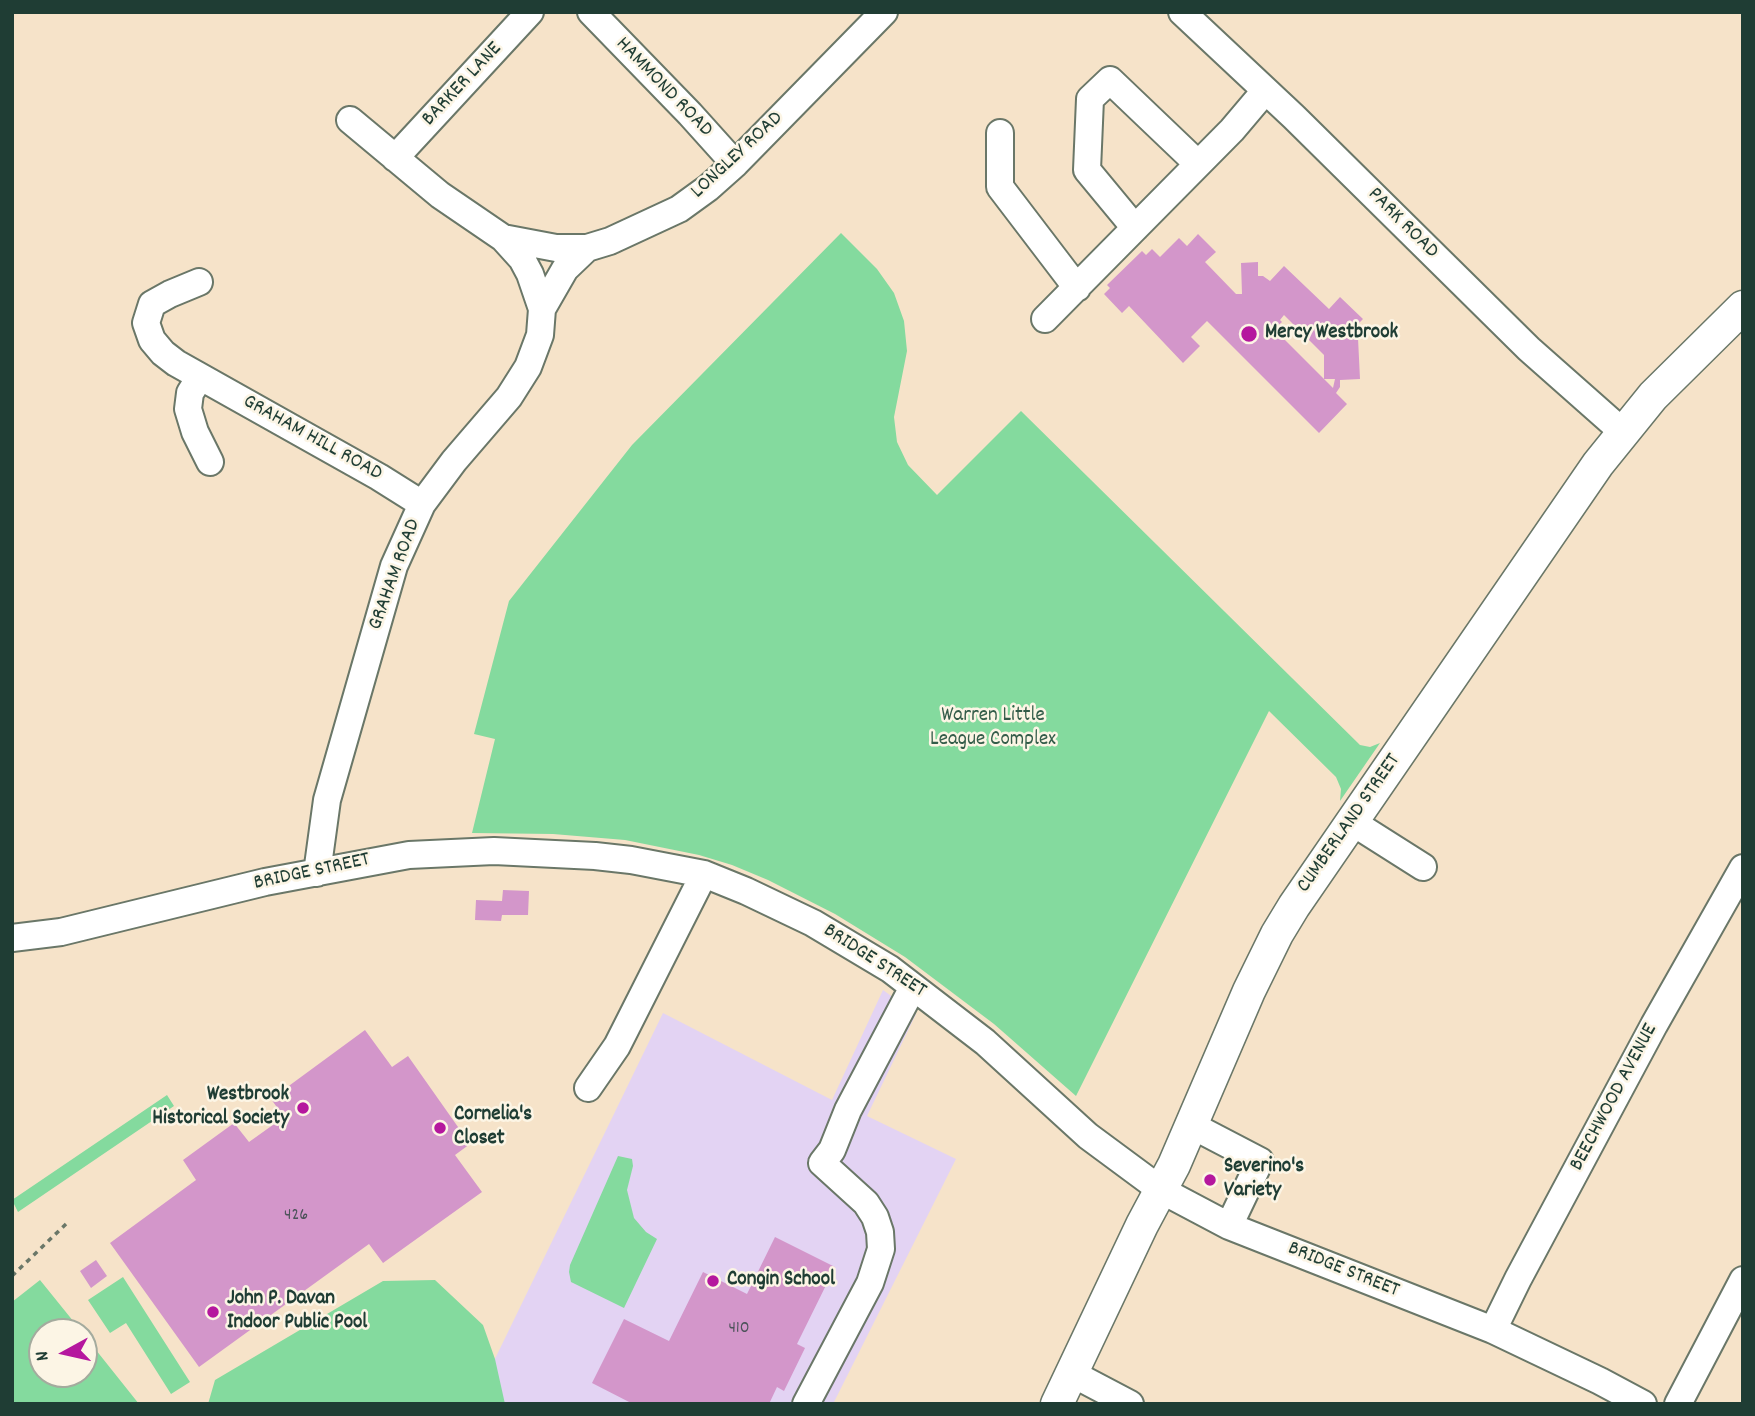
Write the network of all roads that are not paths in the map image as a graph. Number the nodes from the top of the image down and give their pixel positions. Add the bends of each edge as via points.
1 (530, 12) edge
2 (591, 12) edge
3 (884, 12) edge
4 (1182, 12) edge
5 (1265, 91) junction
6 (350, 120) dead end
7 (1000, 133) dead end
8 (396, 158) junction
9 (734, 164) junction
10 (1198, 164) junction
11 (1135, 228) junction
12 (503, 238) junction
13 (587, 248) junction
14 (200, 282) dead end
15 (1077, 288) junction
16 (1743, 307) edge
17 (542, 309) junction
18 (1045, 319) dead end
19 (200, 377) junction
20 (1624, 433) junction
21 (210, 462) dead end
22 (422, 504) junction
23 (1352, 821) junction
24 (1423, 867) dead end
25 (1743, 868) edge
26 (317, 873) junction
27 (704, 874) junction
28 (12, 938) edge
29 (914, 987) junction
30 (588, 1088) dead end
31 (1191, 1125) junction
32 (1161, 1190) junction
33 (1230, 1226) junction
34 (1743, 1280) edge
35 (1493, 1330) junction
36 (1073, 1374) junction
37 (806, 1404) edge
38 (1057, 1404) edge
39 (1130, 1404) edge
40 (1643, 1404) edge
41 (1678, 1404) edge

1 - 8 street, BARKER LANE
2 - 9 street, HAMMOND ROAD
3 - 9 street, LONGLEY ROAD
4 - 5 street, PARK ROAD
5 - 10 street
5 - 20 street, PARK ROAD via 1529,349
6 - 8 street, LONGLEY ROAD
7 - 15 street via 1000,187
8 - 12 street, LONGLEY ROAD
9 - 13 street, LONGLEY ROAD via 679,209
10 - 11 street
10 - 11 street via 1110,80 1090,99 1087,170
11 - 15 street
12 - 13 street, LONGLEY ROAD via 556,248
12 - 17 street, GRAHAM ROAD via 522,259
13 - 17 street, GRAHAM ROAD via 565,269
14 - 19 street, GRAHAM HILL ROAD via 152,304 146,323 163,353
15 - 18 street
16 - 20 main road, CUMBERLAND STREET via 1653,396
17 - 22 street, GRAHAM ROAD via 540,335 528,367
19 - 21 street via 190,393 188,410
19 - 22 street, GRAHAM HILL ROAD
20 - 23 main road, CUMBERLAND STREET
22 - 26 street, GRAHAM ROAD via 394,566 375,627 327,800
23 - 24 street
23 - 31 main road, CUMBERLAND STREET via 1277,934
25 - 35 street, BEECHWOOD AVENUE via 1654,1025
26 - 27 street, BRIDGE STREET via 409,855 494,851 631,860
26 - 28 street, BRIDGE STREET via 61,932
27 - 29 street, BRIDGE STREET via 813,923
27 - 30 street via 617,1046
29 - 32 street, BRIDGE STREET via 985,1042 1088,1136
29 - 37 street via 822,1163 866,1203 875,1217 881,1249 870,1283
31 - 32 main road, CUMBERLAND STREET
31 - 33 street via 1259,1161
32 - 33 street, BRIDGE STREET
32 - 36 main road, CUMBERLAND STREET
33 - 35 street, BRIDGE STREET
34 - 41 street
35 - 40 street, BRIDGE STREET
36 - 38 main road, CUMBERLAND STREET
36 - 39 street

